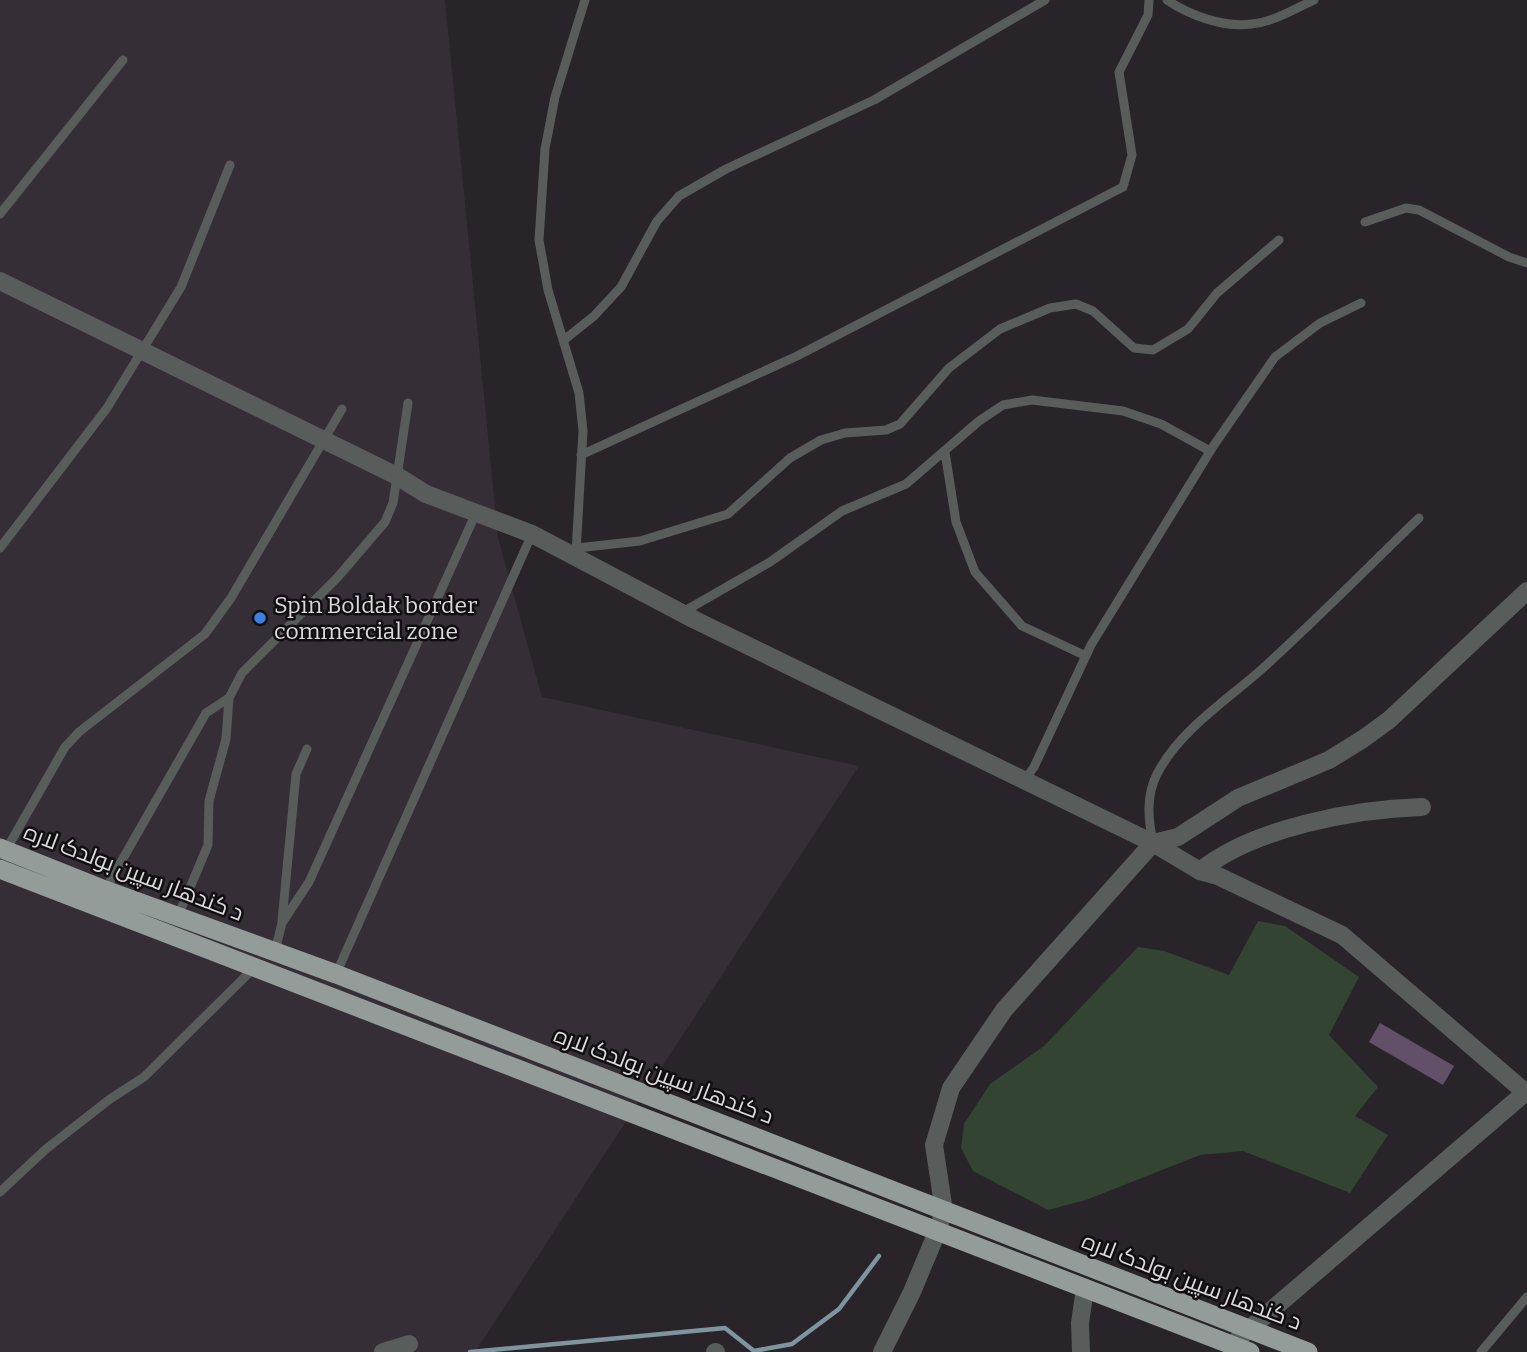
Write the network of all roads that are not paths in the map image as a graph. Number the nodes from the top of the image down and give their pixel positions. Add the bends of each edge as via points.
1 (585, 0) edge
2 (1045, 0) edge
3 (1149, 0) edge
4 (1167, 0) edge
5 (1314, 0) edge
6 (123, 60) dead end
7 (230, 165) dead end
8 (0, 214) edge
9 (1365, 222) dead end
10 (1279, 240) dead end
11 (1527, 263) edge
12 (0, 281) edge
13 (1361, 303) dead end
14 (564, 340) junction
15 (141, 352) junction
16 (408, 403) dead end
17 (342, 409) dead end
18 (322, 442) junction
19 (945, 452) junction
20 (1210, 452) junction
21 (581, 455) junction
22 (397, 476) junction
23 (476, 513) junction
24 (1419, 517) dead end
25 (532, 534) junction
26 (0, 548) edge
27 (576, 552) junction
28 (1527, 592) edge
29 (681, 613) junction
30 (1086, 656) junction
31 (229, 698) junction
32 (307, 749) dead end
33 (1023, 782) junction
34 (1422, 807) dead end
35 (1153, 843) junction
36 (2, 856) edge
37 (1200, 872) junction
38 (105, 890) junction
39 (178, 916) junction
40 (282, 923) junction
41 (272, 950) junction
42 (254, 968) junction
43 (336, 974) junction
44 (1526, 1091) edge
45 (0, 1192) edge
46 (944, 1211) junction
47 (937, 1231) junction
48 (1085, 1288) junction
49 (1527, 1297) edge
50 (1248, 1331) junction
51 (409, 1344) dead end
52 (1228, 1349) edge
53 (383, 1352) edge
54 (882, 1352) edge
55 (1081, 1352) edge
56 (1250, 1352) edge
57 (1308, 1352) edge
58 (1481, 1352) edge

1 - 14 lane via 555,97 545,149 539,240
2 - 14 lane via 874,100 717,173 679,196 657,221 621,287
3 - 21 lane via 1148,15 1119,72 1132,155 1123,187 797,356
4 - 5 lane via 1187,12 1251,24
6 - 8 lane
7 - 15 lane via 181,287
9 - 11 lane via 1406,208 1419,210
10 - 27 lane via 1217,293 1188,330 1153,349 1134,348 1093,311 1076,304 1050,307 1000,329 949,368 900,424 821,440 790,458 728,514 640,541
12 - 15 street
13 - 20 lane via 1320,323 1275,358
14 - 21 lane via 579,393
15 - 18 street
15 - 26 lane via 107,408
16 - 22 lane
17 - 18 lane
18 - 22 street
18 - 36 lane via 205,634 65,747
19 - 20 lane via 1003,405 1032,400 1123,411 1161,424
19 - 29 lane via 906,484 842,510 770,562
19 - 30 lane via 956,522 975,572 1022,626
20 - 30 lane
21 - 27 lane
22 - 23 street via 426,494
22 - 31 lane via 385,522 337,578 242,673
23 - 25 street
23 - 40 lane via 309,882
24 - 35 lane via 1259,671 1218,704 1177,748 1153,787 1147,818
25 - 27 street
25 - 43 lane
27 - 29 street
28 - 35 street via 1370,735 1329,760 1222,807 1178,837
29 - 33 street
30 - 33 lane
31 - 38 lane via 206,713
31 - 39 lane via 226,739 209,801 208,845
32 - 40 lane via 296,774
33 - 35 street
34 - 37 street via 1338,816 1222,853
35 - 37 street
35 - 46 street via 1004,1010 951,1088 934,1145
36 - 38 highway, د کندهار سپین بولدک لاره
36 - 42 highway, د کندهار سپین بولدک لاره
37 - 44 street via 1218,876 1342,935
38 - 39 highway, د کندهار سپین بولدک لاره
39 - 41 highway, د کندهار سپین بولدک لاره
40 - 41 lane
41 - 42 lane
41 - 43 highway, د کندهار سپین بولدک لاره
42 - 45 lane via 144,1077 46,1149
42 - 47 highway, د کندهار سپین بولدک لاره
43 - 46 highway, د کندهار سپین بولدک لاره
44 - 50 street
46 - 47 street
46 - 50 highway, د کندهار سپین بولدک لاره
47 - 48 highway, د کندهار سپین بولدک لاره
47 - 54 street
48 - 52 highway, د کندهار سپین بولدک لاره
48 - 55 street
49 - 58 lane
50 - 52 street
50 - 57 highway, د کندهار سپین بولدک لاره
51 - 53 street
52 - 56 highway, د کندهار سپین بولدک لاره

